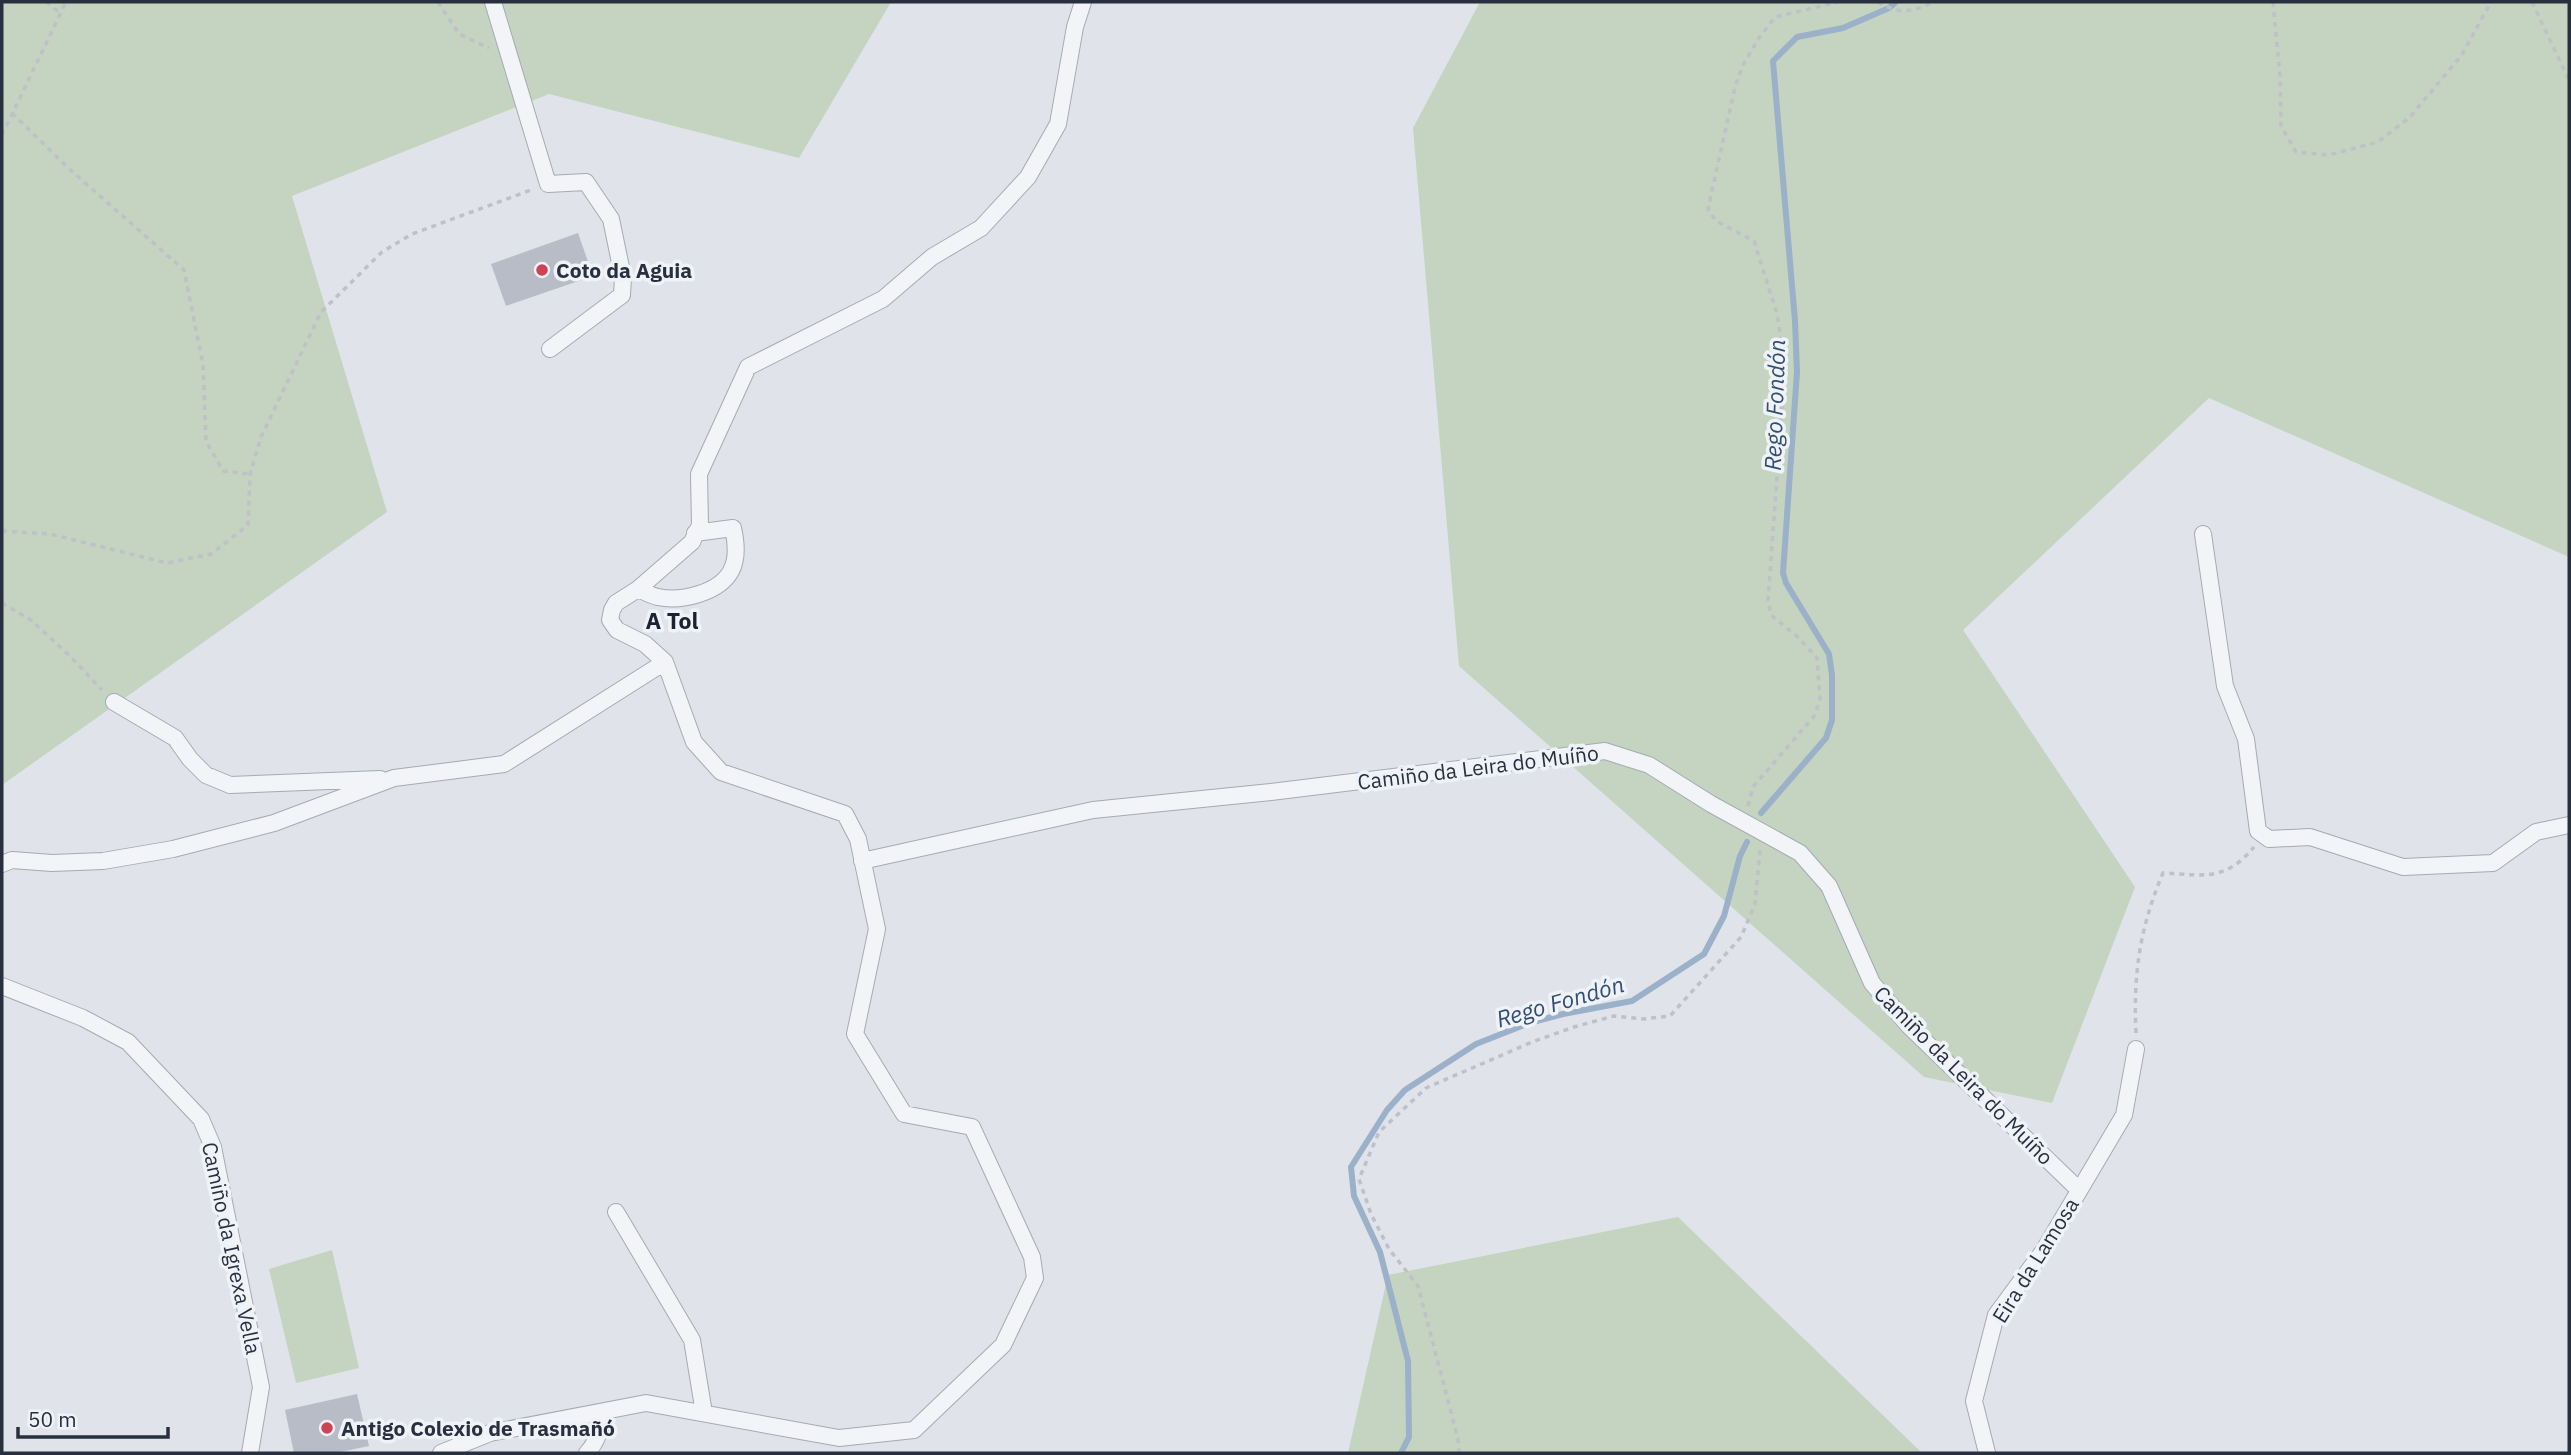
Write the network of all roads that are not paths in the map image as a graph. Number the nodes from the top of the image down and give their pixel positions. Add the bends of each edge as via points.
1 (494, 2) edge
2 (1083, 2) edge
3 (550, 348) dead end
4 (695, 533) junction
5 (2203, 534) dead end
6 (638, 589) junction
7 (665, 662) junction
8 (114, 702) road end
9 (394, 778) junction
10 (2569, 825) edge
11 (862, 861) junction
12 (2, 864) edge
13 (2, 986) edge
14 (2136, 1049) road end
15 (2079, 1190) junction
16 (616, 1212) dead end
17 (604, 1412) junction
18 (704, 1413) junction
19 (250, 1453) edge
20 (441, 1453) edge
21 (587, 1453) edge
22 (1987, 1453) edge

1 - 3 street via 548,184 586,182 611,219 623,277 622,295
2 - 4 street via 1058,124 1028,177 981,228 932,257 883,299 748,367 699,474 700,525
4 - 6 street via 692,542
4 - 6 street via 733,528 737,544 732,570 718,584 684,599 657,597
5 - 10 street via 2225,686 2246,739 2258,831 2264,836 2310,837 2403,867 2493,863 2536,832
6 - 7 street via 617,603 610,620 617,630 645,644
7 - 9 street via 504,764
7 - 11 street via 694,742 721,772 845,814 858,839
8 - 9 street via 175,738 206,775 230,785
9 - 12 street via 274,823 173,849 103,861 12,860
11 - 15 street, Camiño da Leira do Muíño via 1093,810 1605,751 1649,765 1800,852 1829,886 1872,983 1909,1026
11 - 18 street via 877,929 855,1034 904,1114 972,1126 1032,1257 1035,1278 1003,1345 914,1430 839,1438
13 - 19 street, Camiño da Igrexa Vella via 83,1018 128,1042 201,1119 213,1147 261,1387
14 - 15 street, Eira da Lamosa via 2124,1115
15 - 22 street, Eira da Lamosa via 2044,1250 1996,1315 1973,1401
16 - 18 street via 692,1340
17 - 18 street via 646,1403
17 - 20 street via 490,1433
17 - 21 street via 601,1430

